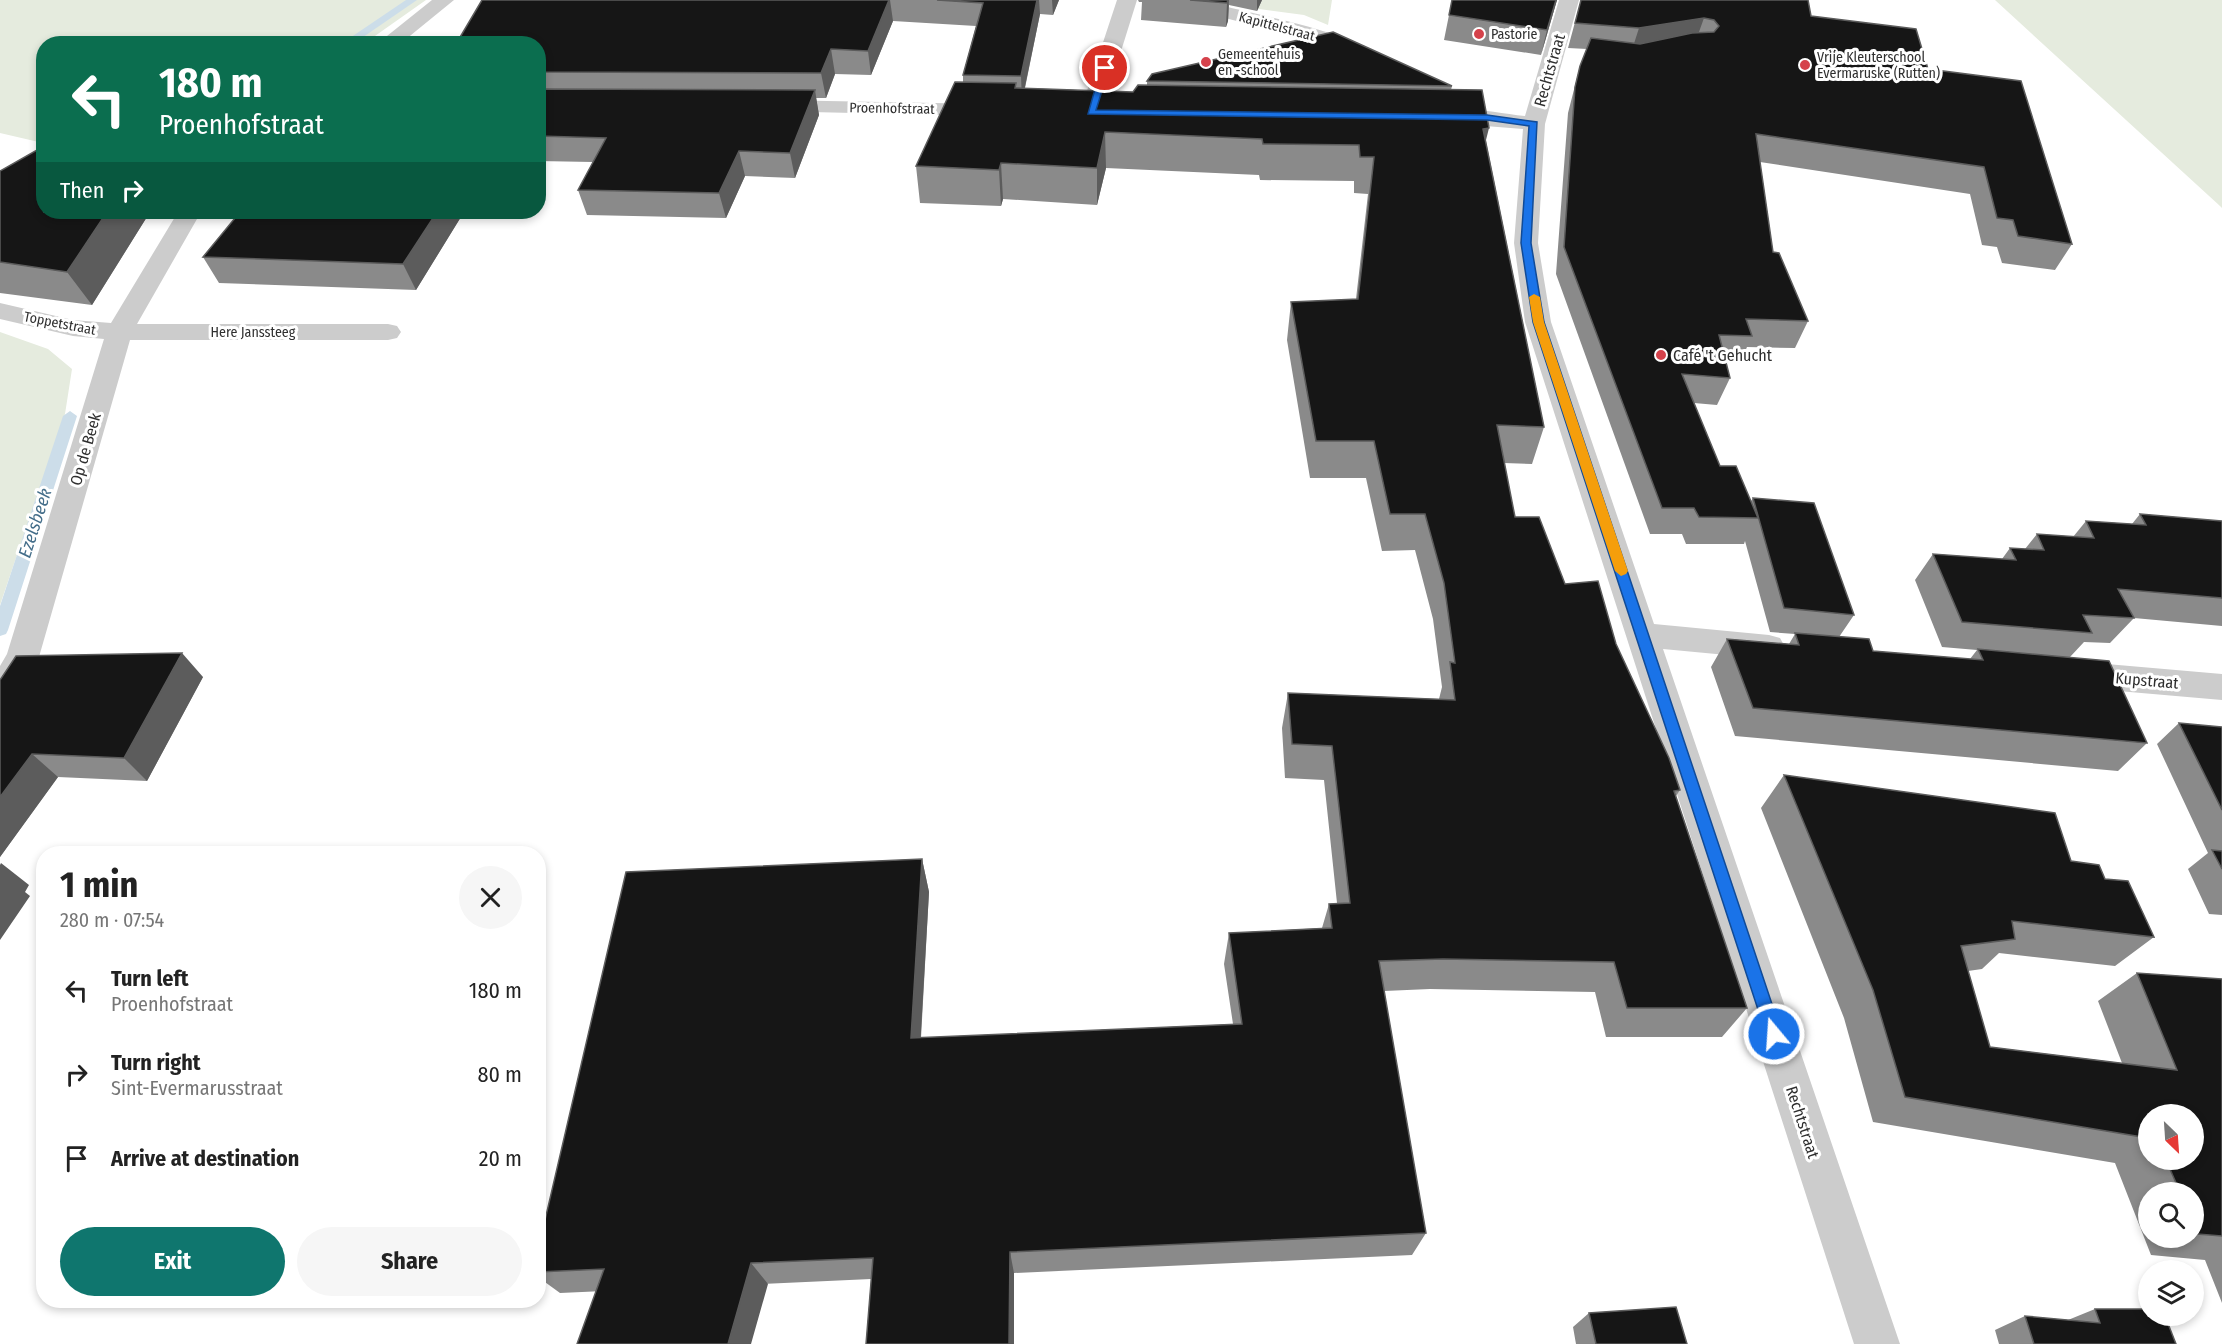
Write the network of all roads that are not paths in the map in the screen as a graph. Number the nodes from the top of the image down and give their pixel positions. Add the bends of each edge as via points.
1 (444, 0) edge
2 (1127, 0) edge
3 (1569, 0) edge
4 (1228, 13) edge
5 (397, 36) edge
6 (1575, 56) dead end
7 (1553, 57) junction
8 (1373, 60) edge
9 (1446, 97) edge
10 (757, 105) edge
11 (1007, 111) edge
12 (1067, 112) edge
13 (1091, 112) junction
14 (1114, 113) edge
15 (1417, 117) edge
16 (1487, 117) junction
17 (1534, 124) junction
18 (185, 219) edge
19 (0, 311) edge
20 (119, 332) junction
21 (388, 332) dead end
22 (1642, 635) junction
23 (1796, 649) edge
24 (2045, 671) edge
25 (2222, 687) edge
26 (0, 694) edge
27 (1876, 1344) edge

1 - 5 street
2 - 13 street
3 - 7 street, Rechtstraat
4 - 8 street, Kapittelstraat via 1332,41
6 - 7 street
7 - 17 street, Rechtstraat
9 - 16 street
10 - 11 street, Proenhofstraat
12 - 13 street
13 - 14 street
15 - 16 street
16 - 17 street
17 - 22 street, Rechtstraat via 1526,243 1538,322
18 - 20 street, Op de Beek
19 - 20 street, Toppetstraat via 73,328
20 - 21 street, Here Janssteeg
20 - 26 street, Op de Beek via 23,657
22 - 23 street
22 - 27 street, Rechtstraat
24 - 25 street, Kupstraat

